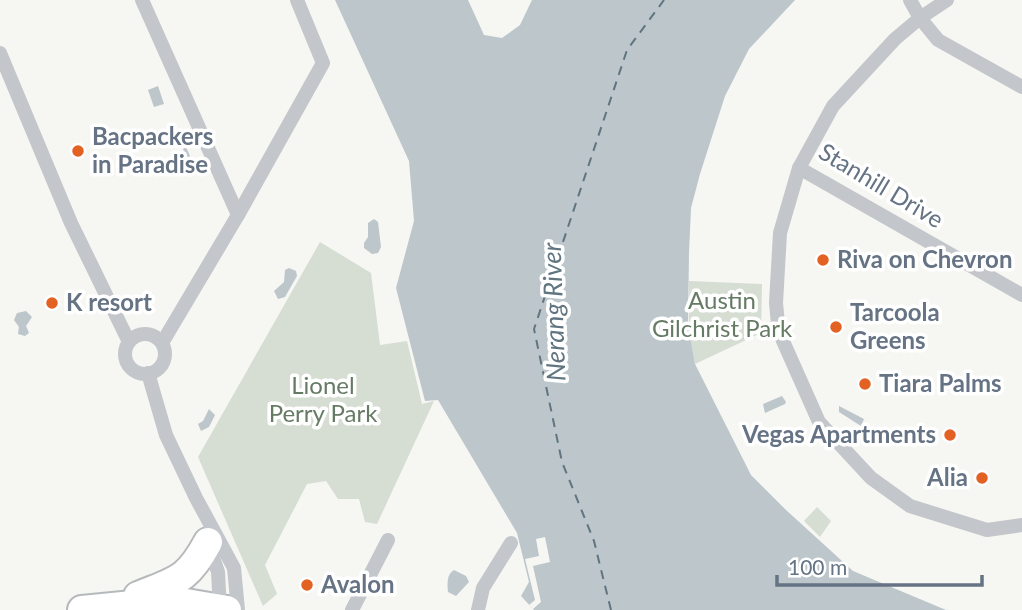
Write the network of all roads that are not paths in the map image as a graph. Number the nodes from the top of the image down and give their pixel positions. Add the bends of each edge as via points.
1 (142, 0) edge
2 (297, 0) edge
3 (910, 0) edge
4 (947, 0) edge
5 (920, 18) junction
6 (0, 53) edge
7 (1022, 87) edge
8 (799, 168) junction
9 (238, 215) junction
10 (1022, 295) edge
11 (129, 342) junction
12 (162, 343) junction
13 (148, 373) junction
14 (196, 498) junction
15 (1022, 525) edge
16 (388, 540) dead end
17 (208, 541) junction
18 (512, 543) dead end
19 (112, 606) junction
20 (82, 610) edge
21 (226, 610) edge
22 (352, 610) edge
23 (478, 610) edge

1 - 9 street
2 - 9 street via 323,63
3 - 5 street
4 - 5 street, Stanhill Drive
5 - 7 street via 939,40
5 - 8 street, Stanhill Drive via 833,106
6 - 11 street via 71,223
8 - 10 street, Stanhill Drive
8 - 15 street via 780,233 776,303 783,341 819,422 871,478 909,506 987,530
9 - 12 street
11 - 12 street via 149,334
11 - 13 street via 128,364 139,373
12 - 13 street via 164,359
13 - 14 street via 166,435
14 - 17 street
14 - 21 street via 234,568
16 - 22 street
17 - 19 highway via 183,578
17 - 21 street
18 - 23 street via 483,588
19 - 20 highway
19 - 21 highway via 174,601

